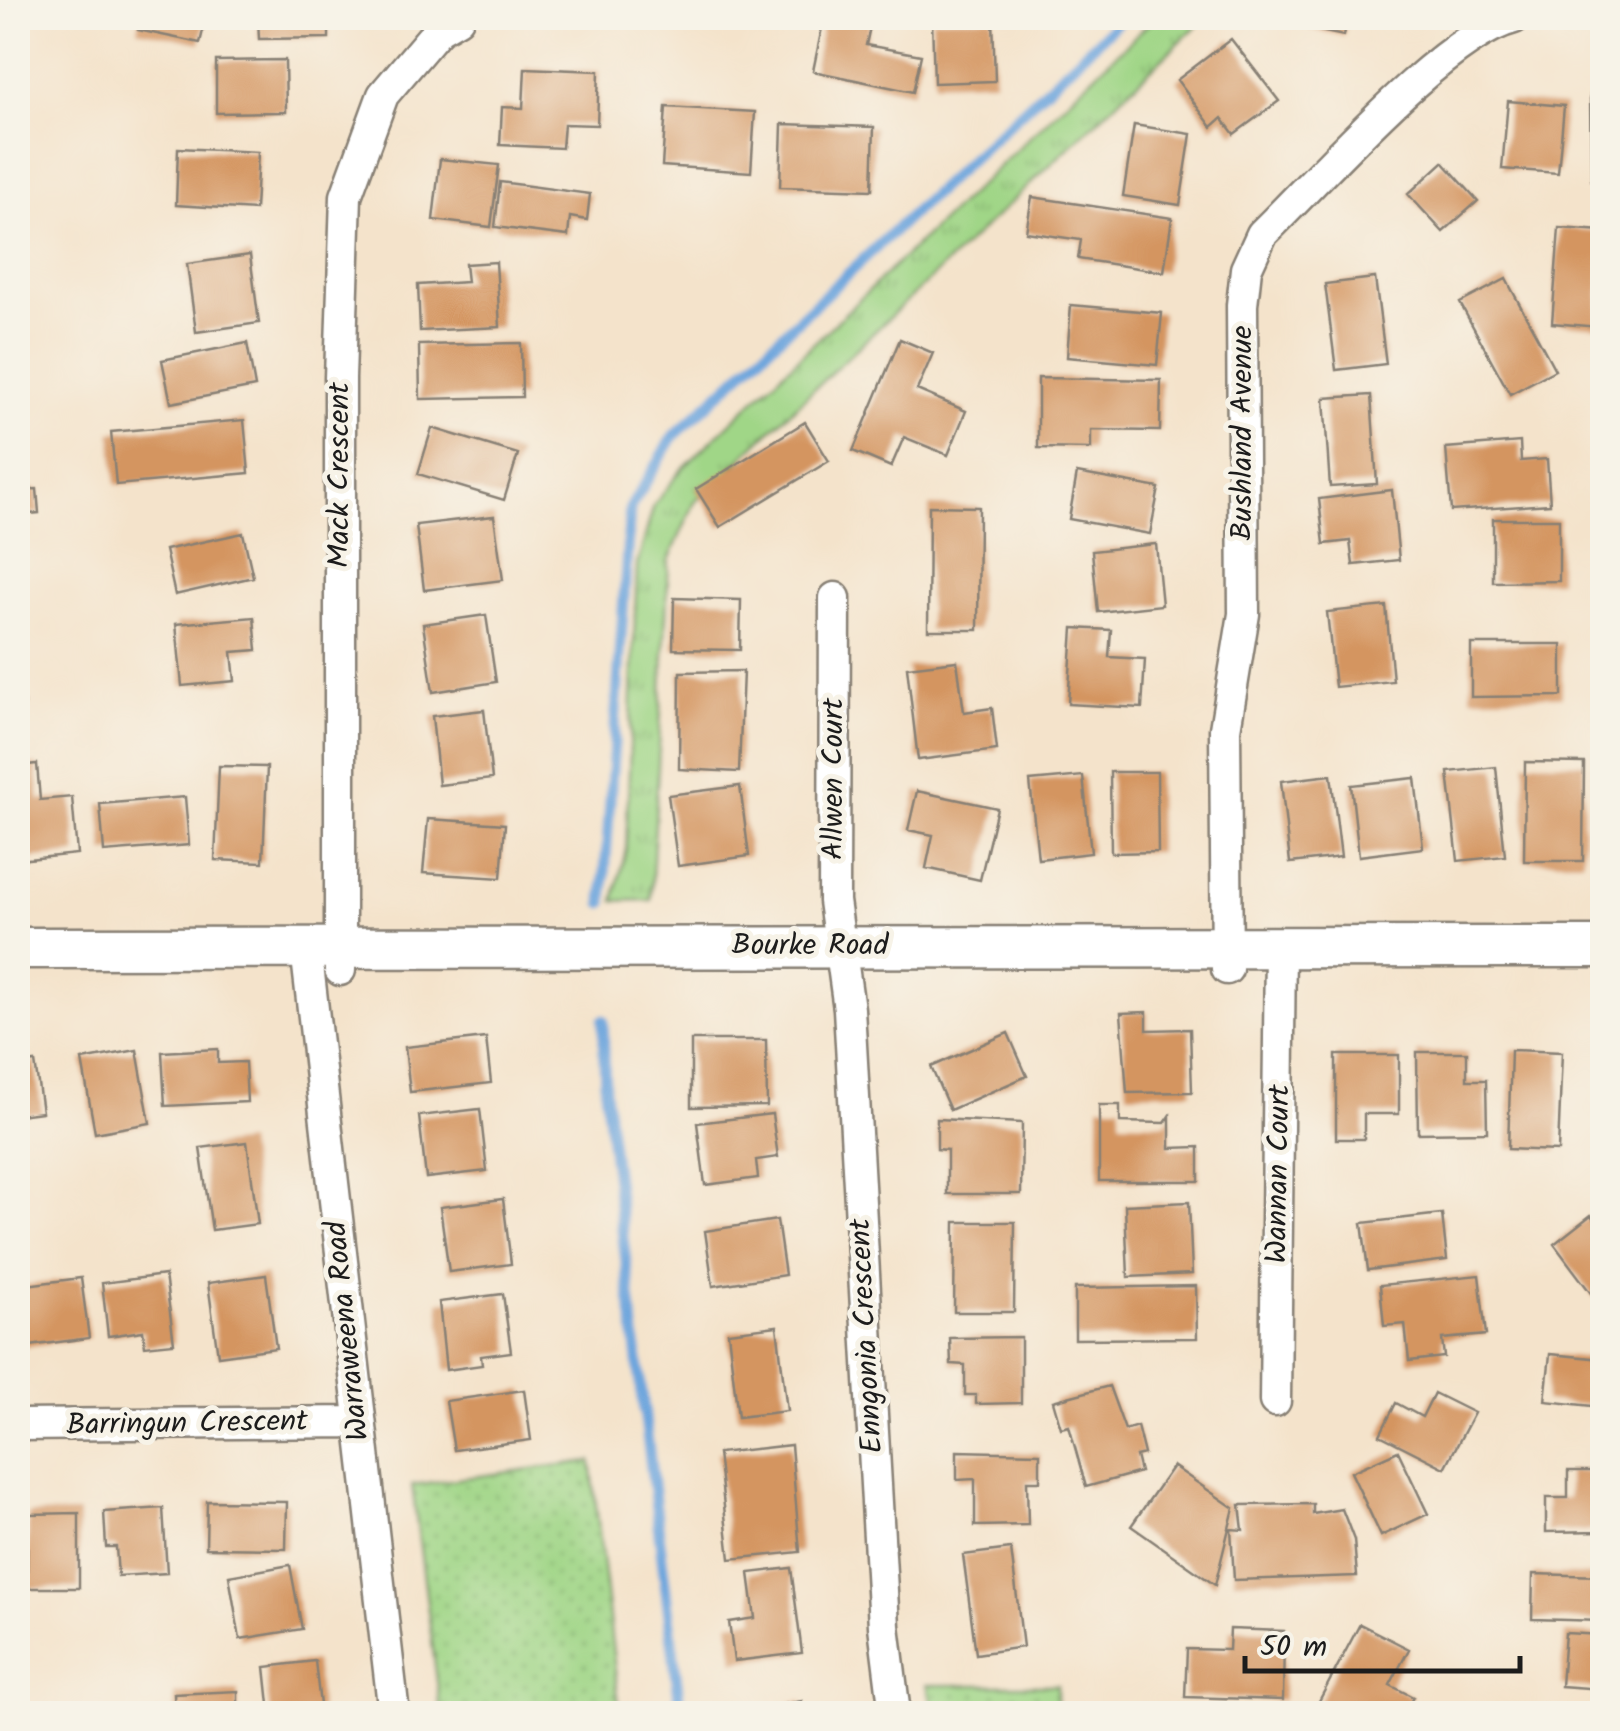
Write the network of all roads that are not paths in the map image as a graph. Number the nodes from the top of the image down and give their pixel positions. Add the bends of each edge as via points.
1 (458, 18) edge
2 (1514, 18) edge
3 (835, 598) dead end
4 (1602, 947) edge
5 (18, 948) edge
6 (1227, 957) junction
7 (842, 958) junction
8 (1280, 958) junction
9 (323, 959) junction
10 (1602, 968) edge
11 (18, 971) edge
12 (1275, 1401) dead end
13 (357, 1422) junction
14 (18, 1425) edge
15 (394, 1714) edge
16 (895, 1714) edge

1 - 9 street, Mack Crescent via 439,29 383,95 346,196
2 - 6 street, Bushland Avenue via 1489,24 1450,51 1262,234 1246,269 1243,632 1225,729
3 - 7 street, Allwen Court via 834,901
4 - 8 main road, Bourke Road
5 - 9 main road, Bourke Road
6 - 7 main road, Bourke Road
6 - 8 main road, Bourke Road
7 - 9 main road, Bourke Road
7 - 16 street, Enngonia Crescent
8 - 10 main road, Bourke Road
8 - 12 street, Wannan Court
9 - 11 main road, Bourke Road
9 - 13 street, Warraweena Road
13 - 14 street, Barringun Crescent
13 - 15 street, Warraweena Road

